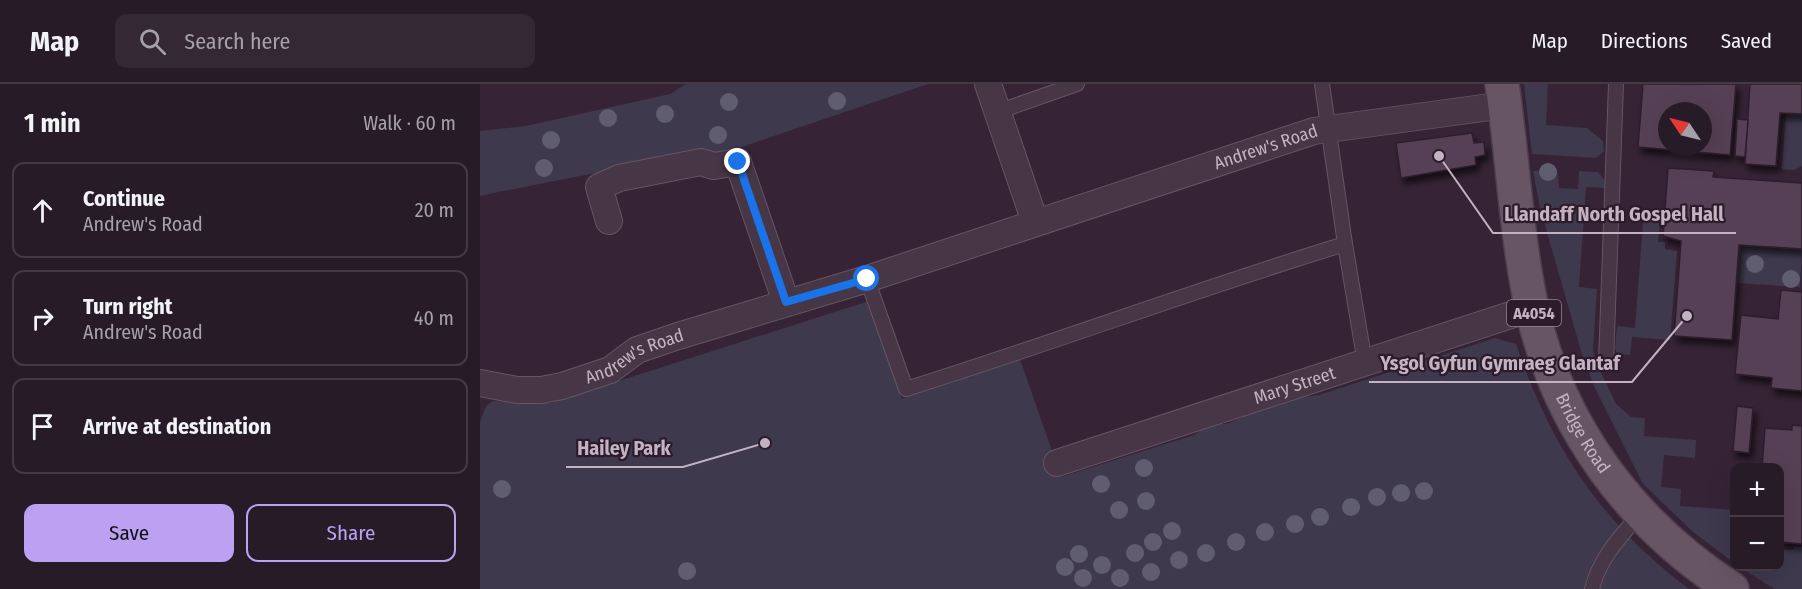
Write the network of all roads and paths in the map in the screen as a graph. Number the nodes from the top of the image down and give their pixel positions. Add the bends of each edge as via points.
1 (988, 84) edge
2 (1077, 84) edge
3 (1322, 84) edge
4 (1616, 84) edge
5 (1504, 95) edge
6 (997, 112) junction
7 (1328, 128) junction
8 (609, 221) dead end
9 (1035, 222) junction
10 (1345, 244) junction
11 (867, 279) junction
12 (786, 302) junction
13 (1532, 308) junction
14 (1365, 363) junction
15 (1606, 363) dead end
16 (480, 383) edge
17 (1057, 463) dead end
18 (1640, 514) junction
19 (1592, 589) edge
20 (1732, 589) edge

1 - 6 street
2 - 6 lane
3 - 7 lane
4 - 15 lane
5 - 7 street, Andrew's Road
5 - 13 main road, Bridge Road / A4054
6 - 9 street
7 - 9 street, Andrew's Road
7 - 10 lane
8 - 12 street via 599,187 619,178 701,162 714,166 738,162
9 - 11 street, Andrew's Road
10 - 11 lane via 906,389
10 - 14 lane
11 - 12 street, Andrew's Road
12 - 16 street, Andrew's Road via 637,350 610,370 562,386 517,390
13 - 14 street, Mary Street
13 - 18 main road, Bridge Road / A4054 via 1544,353 1574,423
14 - 17 street, Mary Street
18 - 19 lane via 1596,570
18 - 20 main road, Bridge Road / A4054 via 1699,566

